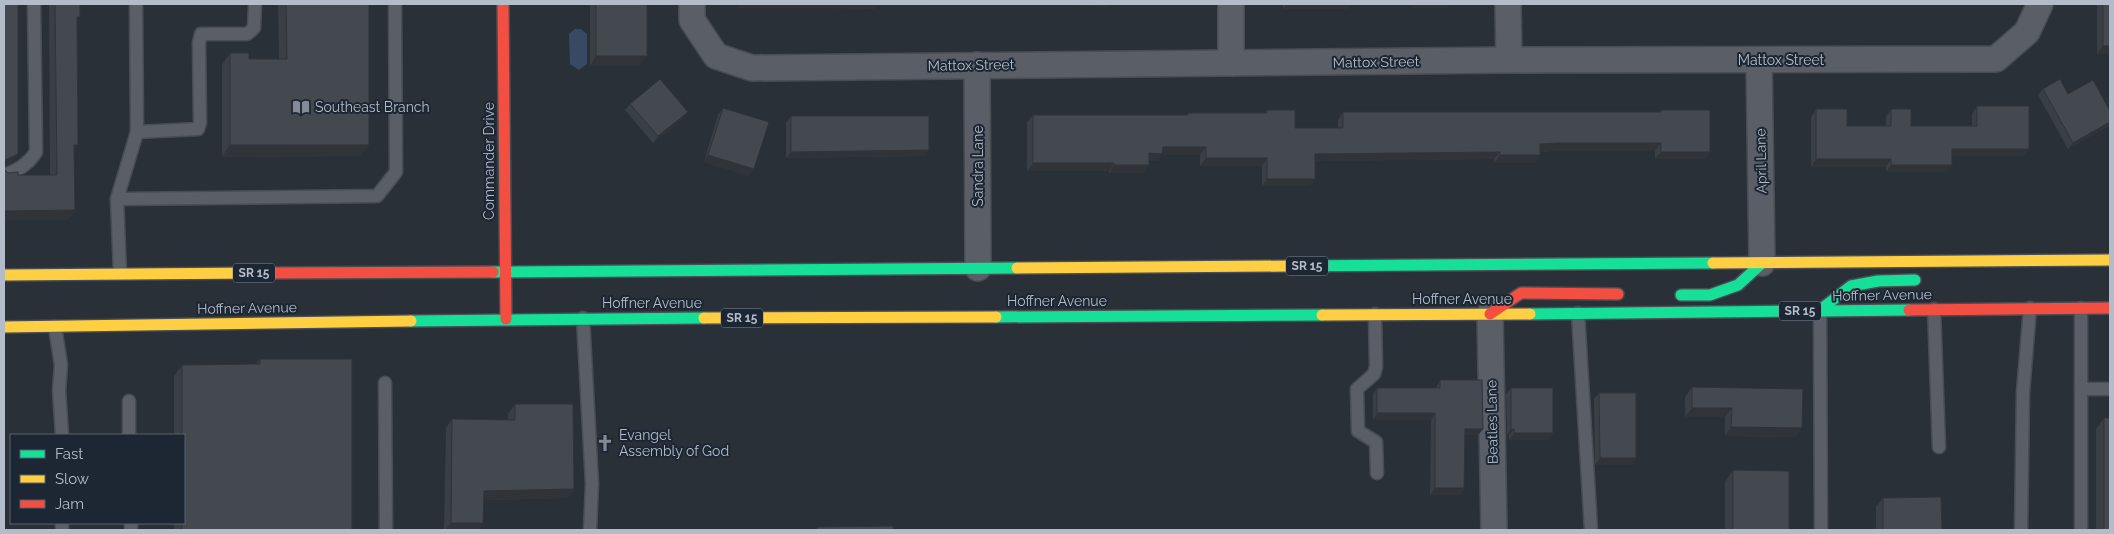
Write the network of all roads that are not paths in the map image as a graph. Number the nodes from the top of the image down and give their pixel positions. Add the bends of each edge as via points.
1 (34, 4) edge
2 (136, 4) edge
3 (254, 4) edge
4 (396, 4) edge
5 (503, 4) edge
6 (692, 4) edge
7 (1231, 4) edge
8 (1508, 4) edge
9 (2040, 4) edge
10 (1509, 60) junction
11 (1759, 60) junction
12 (1231, 63) junction
13 (977, 65) junction
14 (137, 132) junction
15 (4, 175) edge
16 (117, 199) junction
17 (2089, 260) junction
18 (2110, 260) edge
19 (1762, 262) junction
20 (978, 268) junction
21 (504, 271) junction
22 (2068, 273) dead end
23 (120, 274) junction
24 (4, 275) edge
25 (1927, 280) dead end
26 (1630, 294) dead end
27 (1670, 295) dead end
28 (2030, 308) junction
29 (2081, 308) junction
30 (2110, 308) edge
31 (1934, 309) junction
32 (1820, 310) junction
33 (1578, 313) junction
34 (1375, 314) junction
35 (1490, 314) junction
36 (583, 318) junction
37 (506, 319) junction
38 (55, 326) junction
39 (4, 327) edge
40 (385, 383) dead end
41 (2081, 389) junction
42 (2110, 389) edge
43 (129, 401) dead end
44 (62, 434) edge
45 (129, 434) edge
46 (1939, 447) dead end
47 (1377, 473) dead end
48 (386, 530) edge
49 (590, 530) edge
50 (1494, 530) edge
51 (1591, 530) edge
52 (1822, 530) edge
53 (2021, 530) edge
54 (2082, 530) edge

1 - 15 lane via 36,152 24,166
2 - 14 lane
3 - 14 lane via 254,28 248,34 201,34 198,129
4 - 16 lane via 396,172 377,196
5 - 21 main road, Commander Drive
6 - 13 street, Mattox Street via 692,20 716,56 752,68
7 - 12 street
8 - 10 street
9 - 11 street, Mattox Street via 2027,32 1996,59
10 - 11 street, Mattox Street
10 - 12 street, Mattox Street
11 - 19 street, April Lane
12 - 13 street, Mattox Street
13 - 20 street, Sandra Lane
14 - 16 lane
16 - 23 lane
17 - 18 main road, SR 15
17 - 19 main road, SR 15
17 - 22 main road
19 - 20 main road, SR 15
19 - 27 main road via 1738,285 1710,296
20 - 21 main road, SR 15
21 - 23 main road, SR 15
21 - 37 main road, Commander Drive
23 - 24 main road, SR 15
25 - 32 main road via 1878,281 1851,286
26 - 35 main road via 1521,293
28 - 29 main road, Hoffner Avenue / SR 15
28 - 31 main road, Hoffner Avenue / SR 15
28 - 53 lane via 2023,392
29 - 30 main road, Hoffner Avenue / SR 15
29 - 41 lane
31 - 32 main road, Hoffner Avenue / SR 15
31 - 46 lane
32 - 33 main road, Hoffner Avenue / SR 15
32 - 52 lane
33 - 35 main road, Hoffner Avenue / SR 15
33 - 51 lane
34 - 35 main road, Hoffner Avenue / SR 15
34 - 36 main road, Hoffner Avenue / SR 15
34 - 47 lane via 1376,366 1374,374 1357,389 1358,431 1376,442
35 - 50 street, Beatles Lane
36 - 37 main road, Hoffner Avenue / SR 15
36 - 49 lane via 592,484
37 - 38 main road, Hoffner Avenue / SR 15
38 - 39 main road, Hoffner Avenue / SR 15
38 - 44 lane via 61,365
40 - 48 lane
41 - 42 lane
41 - 54 lane
43 - 45 lane

